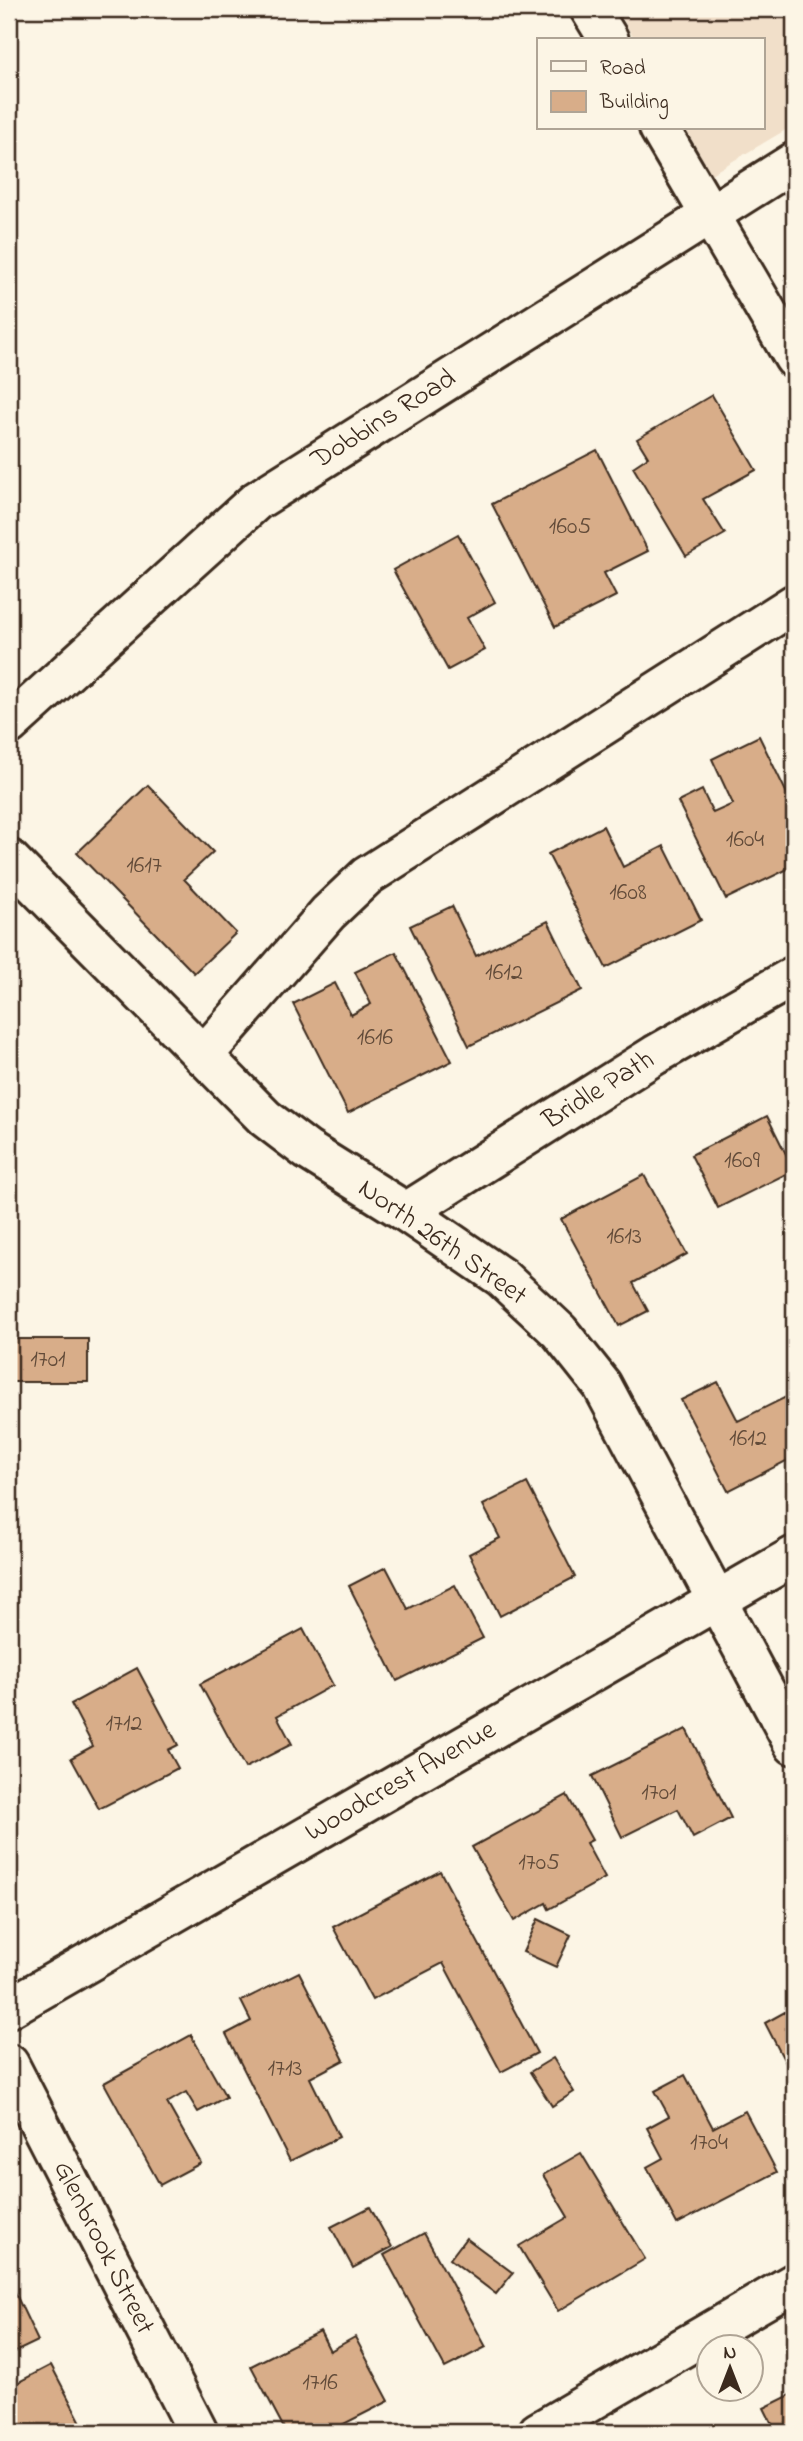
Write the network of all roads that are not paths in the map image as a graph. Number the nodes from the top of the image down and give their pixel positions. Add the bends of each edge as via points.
1 (590, 9) edge
2 (607, 38) edge
3 (661, 130) edge
4 (794, 162) edge
5 (710, 215) junction
6 (794, 358) edge
7 (794, 604) edge
8 (9, 724) edge
9 (9, 859) edge
10 (794, 976) edge
11 (203, 1056) junction
12 (406, 1212) junction
13 (794, 1556) edge
14 (716, 1600) junction
15 (794, 1745) edge
16 (9, 2008) edge
17 (9, 2064) edge
18 (794, 2283) edge
19 (198, 2432) edge
20 (538, 2432) edge

1 - 2 street
3 - 5 street
4 - 5 street, Dobbins Road
5 - 6 street
5 - 8 street, Dobbins Road via 257,501
7 - 11 street via 367,876
9 - 11 street, North 26th Street
10 - 12 street, Bridle Path via 655,1055
11 - 12 street, North 26th Street via 265,1118
12 - 14 street, North 26th Street via 501,1277 559,1331 602,1385
13 - 14 street, Woodcrest Avenue
14 - 15 street, North 26th Street
14 - 16 street, Woodcrest Avenue
17 - 19 street, Glenbrook Street
18 - 20 street

